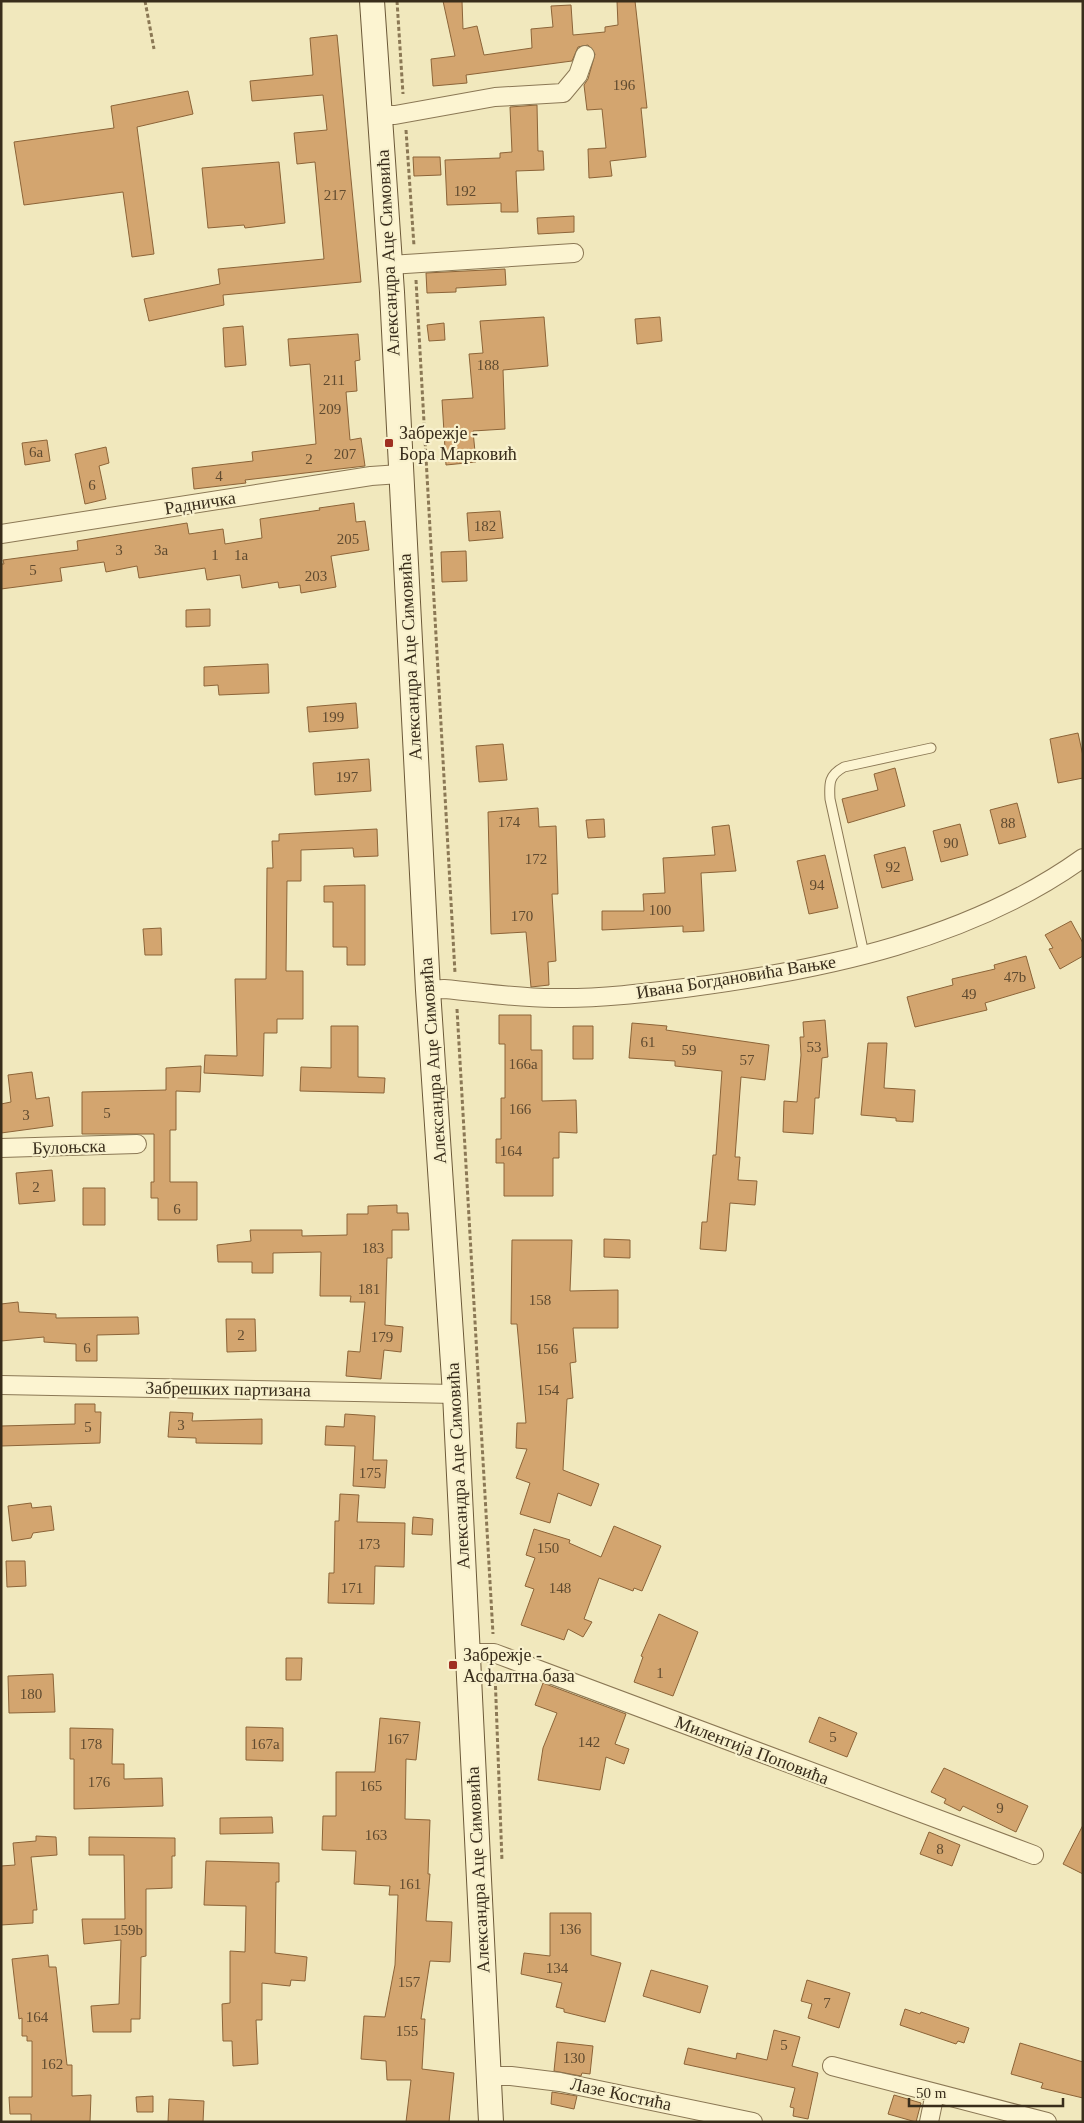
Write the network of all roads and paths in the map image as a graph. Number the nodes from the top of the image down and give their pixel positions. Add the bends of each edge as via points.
1 (145, 1) edge
2 (372, 1) edge
3 (397, 1) edge
4 (154, 50) dead end
5 (585, 55) dead end
6 (404, 113) junction
7 (380, 115) junction
8 (574, 252) dead end
9 (415, 263) junction
10 (390, 265) junction
11 (400, 474) junction
12 (1, 534) edge
13 (931, 748) dead end
14 (1083, 858) edge
15 (864, 954) junction
16 (428, 990) junction
17 (456, 990) junction
18 (137, 1144) dead end
19 (1, 1148) edge
20 (1, 1385) edge
21 (455, 1394) junction
22 (468, 1652) junction
23 (494, 1652) junction
24 (1034, 1855) dead end
25 (503, 1869) dead end
26 (832, 2066) dead end
27 (488, 2076) junction
28 (935, 2093) junction
29 (491, 2122) edge
30 (753, 2122) edge
31 (929, 2122) edge
32 (1047, 2122) edge

1 - 4 path
2 - 7 street, Александра Аце Симовића
3 - 6 path
5 - 6 street via 578,76 563,93 495,97
6 - 7 street
6 - 9 path
7 - 10 street, Александра Аце Симовића
8 - 9 street
9 - 10 street
9 - 17 path
10 - 11 street, Александра Аце Симовића
11 - 12 street, Радничка
11 - 16 street, Александра Аце Симовића
13 - 15 lane via 844,767 834,772 829,782
14 - 15 street, Ивана Богдановића Вањке via 1052,880 995,910
15 - 17 street, Ивана Богдановића Вањке via 780,973 619,996 552,998
16 - 17 street, Ивана Богдановића Вањке
16 - 21 street, Александра Аце Симовића
17 - 23 path
18 - 19 street, Булоњска
20 - 21 street, Забрешких партизана
21 - 22 street, Александра Аце Симовића
22 - 23 street, Милентија Поповића
22 - 27 street, Александра Аце Симовића
23 - 24 street, Милентија Поповића
23 - 25 path
26 - 28 street
27 - 29 street, Александра Аце Симовића
27 - 30 street, Лазе Костића via 560,2082
28 - 31 street
28 - 32 street

